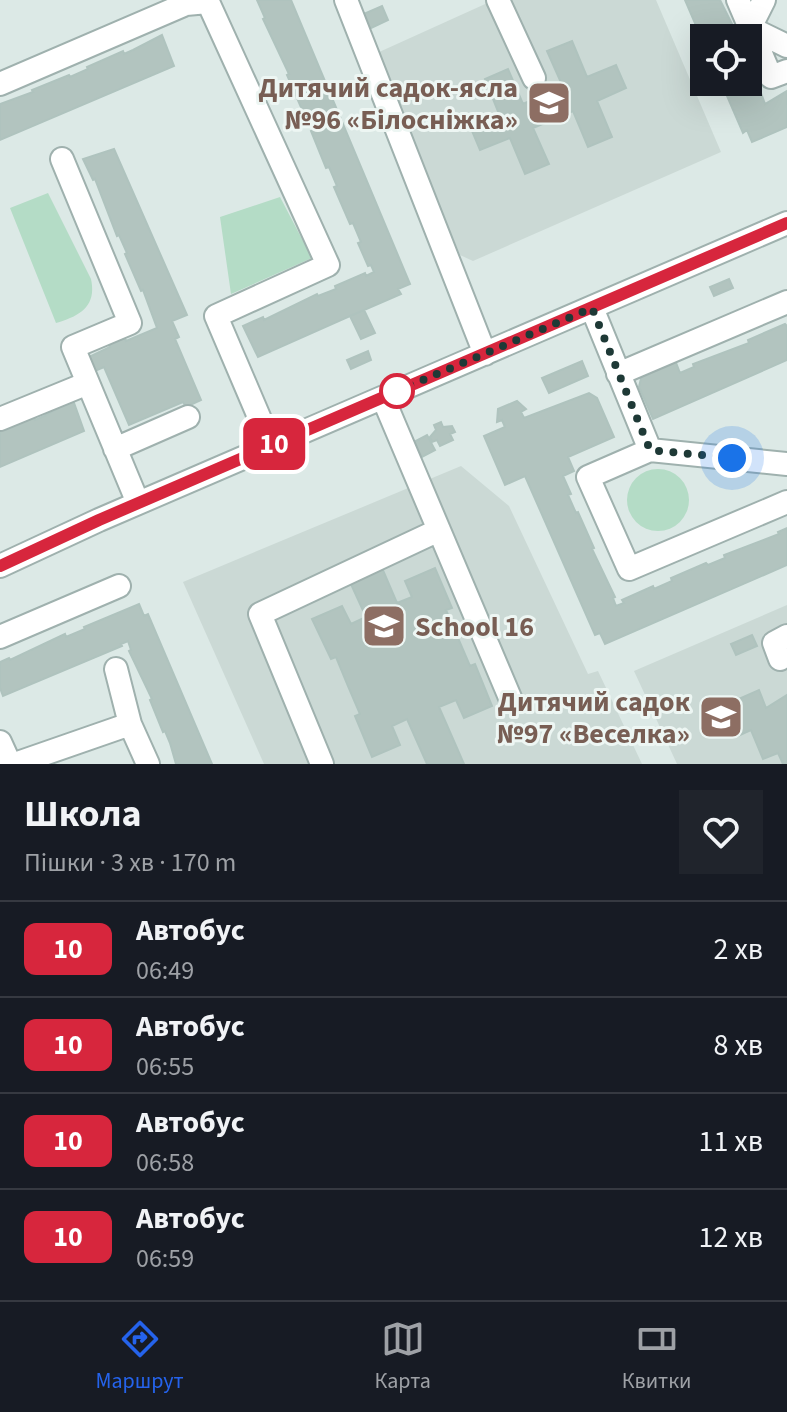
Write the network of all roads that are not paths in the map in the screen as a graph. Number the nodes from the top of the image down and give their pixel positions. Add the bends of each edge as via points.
1 (346, 0) edge
2 (498, 0) edge
3 (738, 0) edge
4 (764, 0) edge
5 (186, 2) edge
6 (748, 24) edge
7 (752, 24) edge
8 (762, 34) edge
9 (787, 46) edge
10 (762, 56) edge
11 (787, 71) edge
12 (534, 78) dead end
13 (0, 84) edge
14 (62, 159) dead end
15 (787, 223) edge
16 (787, 302) edge
17 (592, 308) junction
18 (485, 354) junction
19 (618, 374) junction
20 (88, 383) junction
21 (383, 398) junction
22 (188, 417) dead end
23 (0, 419) edge
24 (271, 445) junction
25 (115, 449) junction
26 (650, 450) junction
27 (787, 464) edge
28 (787, 502) edge
29 (138, 503) junction
30 (439, 530) junction
31 (0, 566) edge
32 (119, 586) dead end
33 (787, 636) edge
34 (0, 637) edge
35 (780, 659) dead end
36 (116, 669) dead end
37 (511, 700) dead end
38 (130, 724) junction
39 (0, 742) edge
40 (22, 763) edge
41 (148, 764) edge
42 (322, 764) edge

1 - 18 street
2 - 12 street
3 - 6 street
4 - 7 street
5 - 13 street
5 - 24 street via 208,2 328,265 216,316
8 - 9 street
10 - 11 street via 771,77
14 - 20 street via 130,323 73,347
15 - 17 street
16 - 19 street
17 - 18 street
17 - 19 street
18 - 21 street
19 - 26 street
20 - 23 street
20 - 25 street
21 - 24 street
21 - 30 street
22 - 25 street
24 - 29 street
25 - 29 street
26 - 27 street
26 - 28 street via 588,477 629,569
29 - 31 street
30 - 37 street
30 - 42 street via 260,614
32 - 34 street
33 - 35 street via 774,643
36 - 38 street
38 - 40 street
38 - 41 street
39 - 40 street

